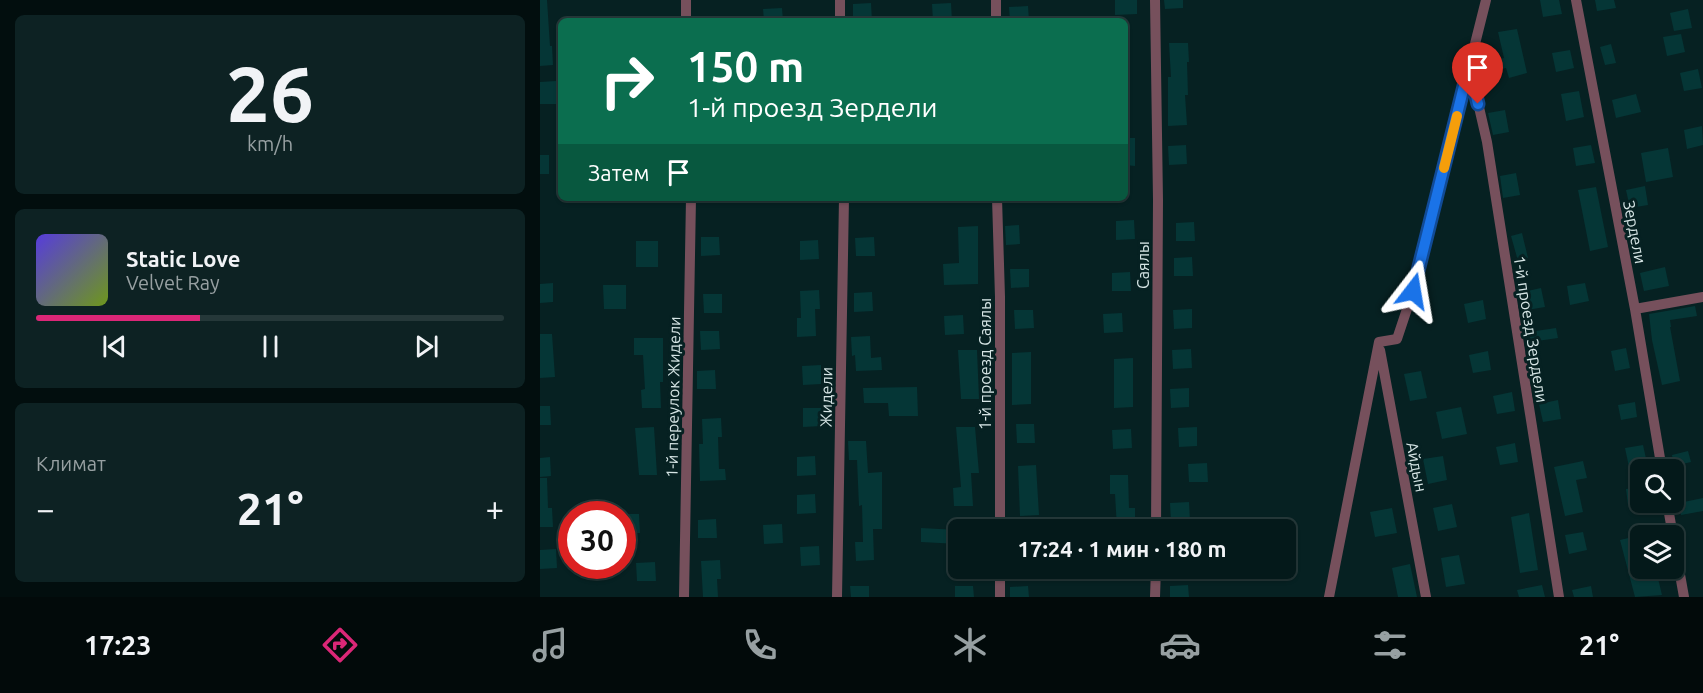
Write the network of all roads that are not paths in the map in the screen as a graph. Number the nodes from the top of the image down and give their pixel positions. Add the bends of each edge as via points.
1 (686, 0) edge
2 (840, 0) edge
3 (996, 0) edge
4 (1155, 0) edge
5 (1486, 0) edge
6 (1576, 0) edge
7 (686, 18) edge
8 (840, 18) edge
9 (996, 18) edge
10 (1469, 66) junction
11 (691, 201) edge
12 (844, 201) edge
13 (997, 201) edge
14 (1703, 297) edge
15 (1635, 309) junction
16 (1379, 342) junction
17 (1660, 459) edge
18 (1000, 519) edge
19 (1156, 519) edge
20 (1000, 579) edge
21 (1156, 579) edge
22 (1681, 579) edge
23 (684, 597) edge
24 (837, 597) edge
25 (1000, 597) edge
26 (1155, 597) edge
27 (1329, 597) edge
28 (1426, 597) edge
29 (1559, 597) edge
30 (1684, 597) edge

1 - 7 street
2 - 8 street
3 - 9 street
4 - 19 street, Саялы
5 - 10 street
6 - 15 street, Зердели
10 - 16 street via 1413,291 1397,339
10 - 29 street, 1-й проезд Зердели via 1487,141
11 - 23 street, 1-й переулок Жидели
12 - 24 street, Жидели
13 - 18 street, 1-й проезд Саялы
14 - 15 street
15 - 17 street, Зердели
16 - 27 street
16 - 28 street, Айдын
20 - 25 street
21 - 26 street
22 - 30 street

